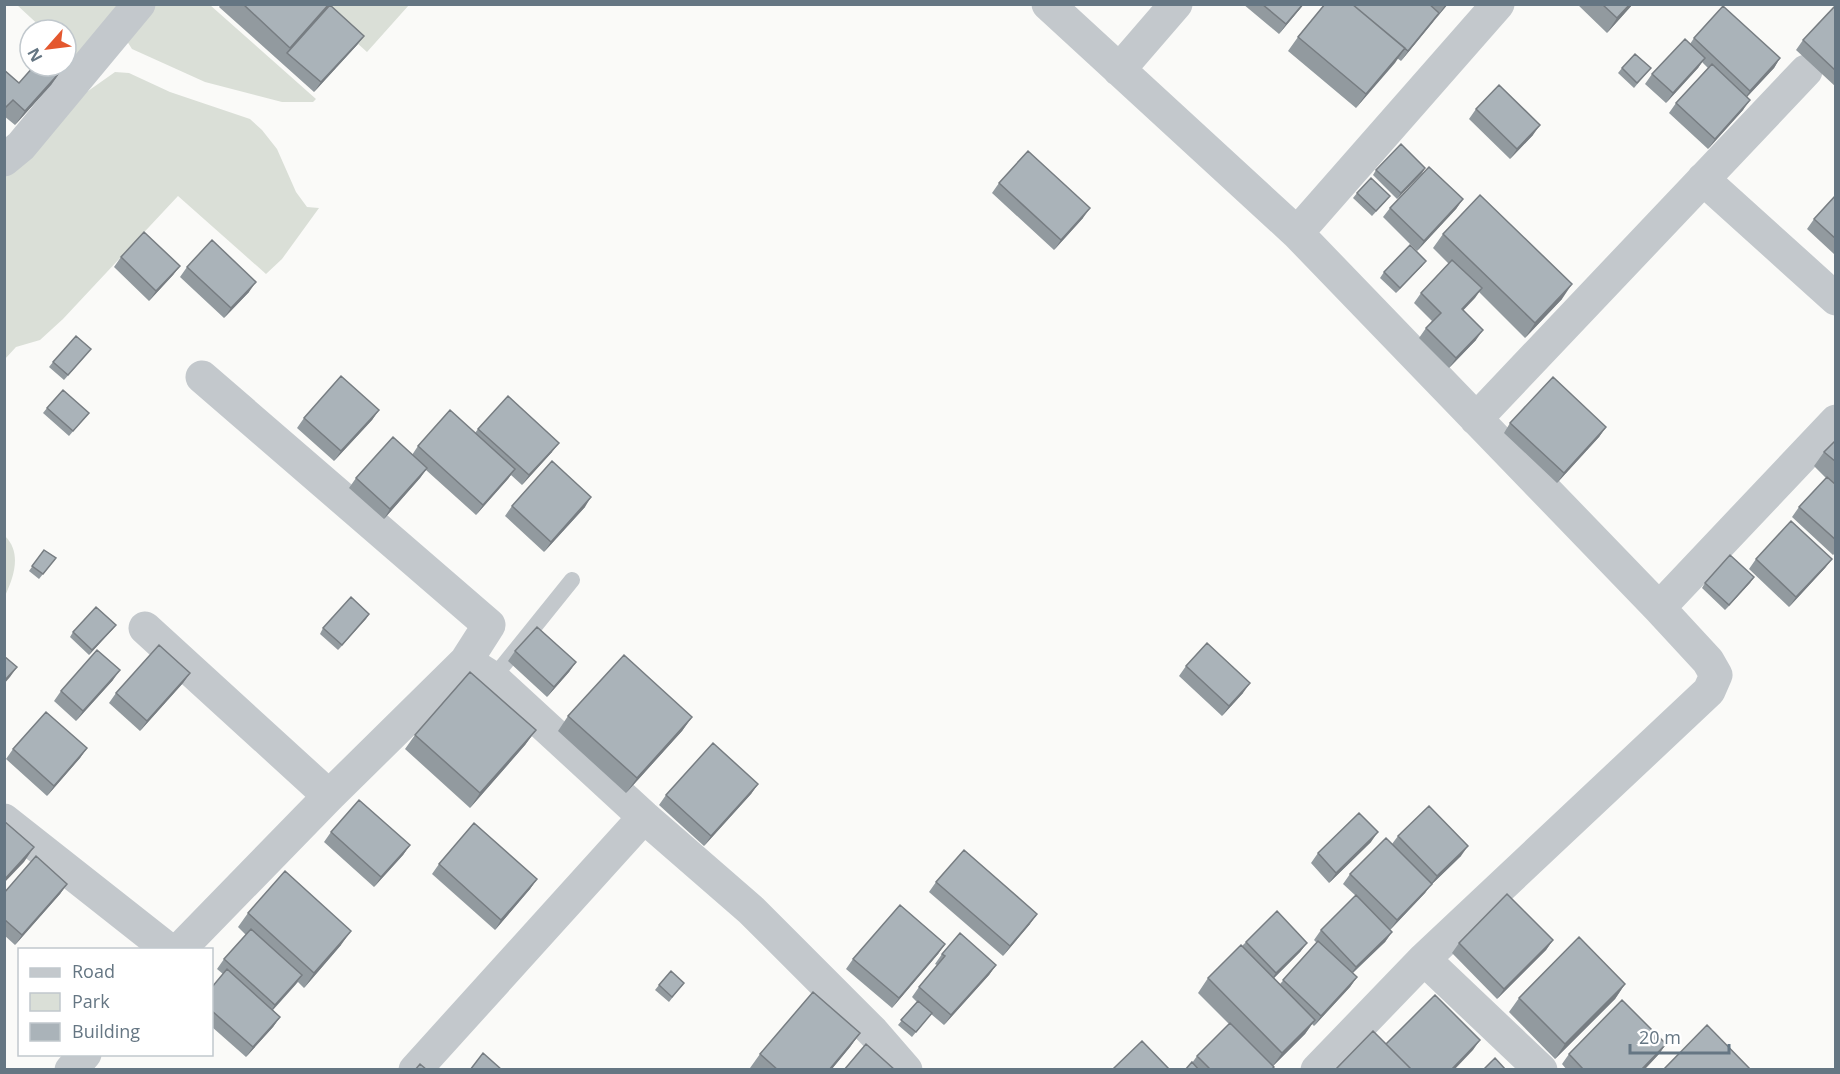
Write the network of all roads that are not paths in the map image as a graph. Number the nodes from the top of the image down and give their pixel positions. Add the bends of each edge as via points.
1 (139, 4) edge
2 (1048, 4) edge
3 (1176, 4) edge
4 (1498, 4) edge
5 (1119, 70) junction
6 (1806, 71) dead end
7 (4, 160) edge
8 (1703, 179) junction
9 (1297, 233) junction
10 (1836, 299) edge
11 (202, 377) dead end
12 (1476, 418) junction
13 (1836, 421) edge
14 (572, 580) dead end
15 (1659, 608) junction
16 (145, 628) dead end
17 (479, 670) junction
18 (329, 796) junction
19 (644, 817) junction
20 (4, 820) edge
21 (166, 948) edge
22 (181, 948) edge
23 (1424, 959) junction
24 (83, 1056) edge
25 (71, 1070) edge
26 (415, 1070) edge
27 (906, 1070) edge
28 (1317, 1070) edge
29 (1541, 1070) edge

1 - 7 street via 21,146
2 - 5 street
3 - 5 street
4 - 9 street
5 - 9 street
6 - 8 street
8 - 10 street
8 - 12 street
9 - 12 street
11 - 17 street via 489,626
12 - 15 street
13 - 15 street
14 - 17 lane
15 - 23 street via 1708,661 1716,675 1709,691
16 - 18 street
17 - 18 street
17 - 19 street
18 - 22 street
19 - 26 street
19 - 27 street via 751,910
20 - 21 street
23 - 28 street
23 - 29 street
24 - 25 street

